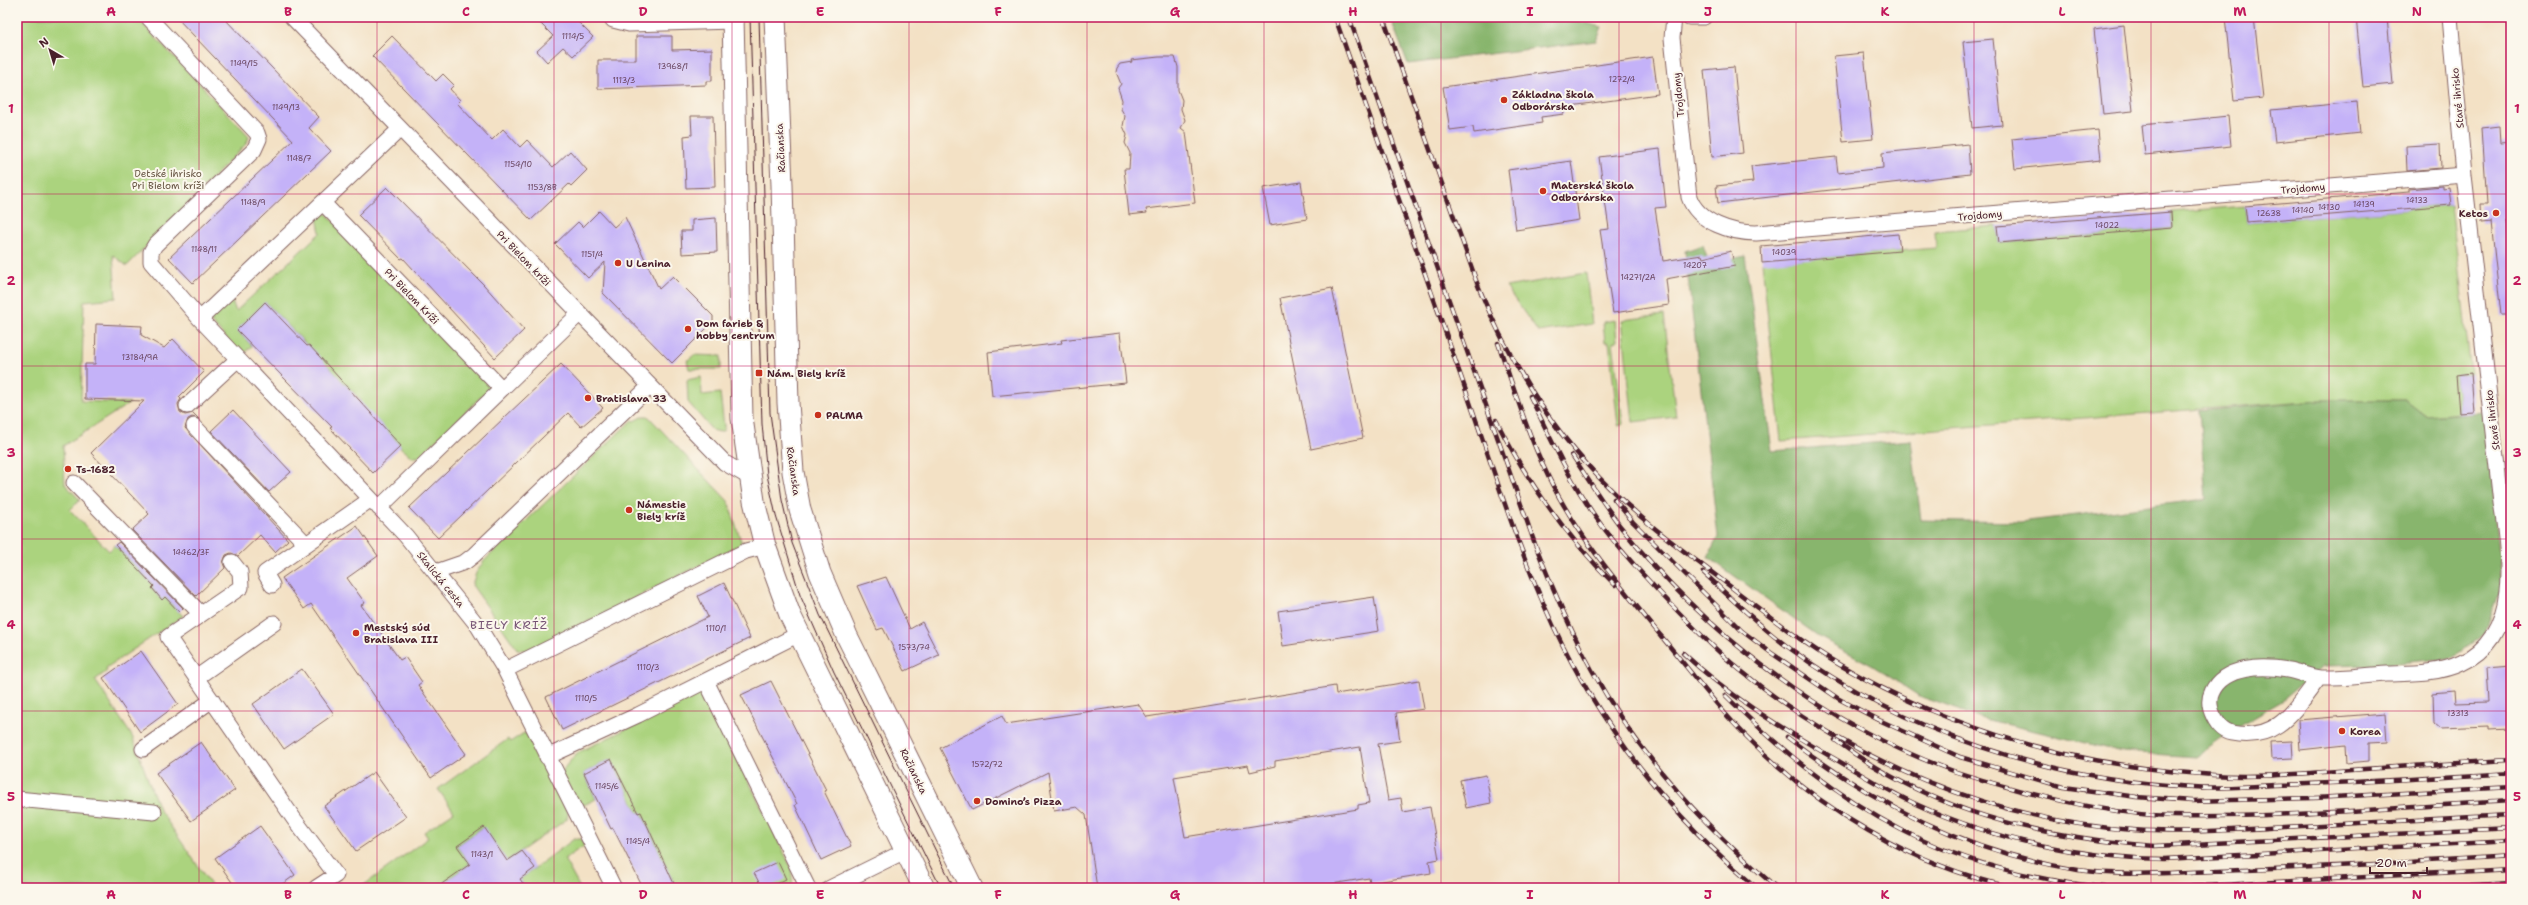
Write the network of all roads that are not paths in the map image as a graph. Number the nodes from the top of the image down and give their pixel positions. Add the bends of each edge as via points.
1 (148, 17) edge
2 (292, 17) edge
3 (611, 17) edge
4 (775, 17) edge
5 (1674, 17) edge
6 (1689, 17) edge
7 (1704, 17) edge
8 (2450, 17) edge
9 (733, 19) edge
10 (399, 130) junction
11 (2464, 175) junction
12 (323, 203) junction
13 (579, 314) junction
14 (200, 319) junction
15 (238, 359) junction
16 (649, 387) junction
17 (502, 388) junction
18 (187, 406) dead end
19 (194, 426) dead end
20 (749, 477) junction
21 (74, 483) dead end
22 (375, 503) junction
23 (306, 544) junction
24 (765, 546) junction
25 (232, 562) dead end
26 (436, 572) junction
27 (272, 585) dead end
28 (201, 614) junction
29 (274, 623) dead end
30 (799, 634) junction
31 (505, 670) junction
32 (196, 678) junction
33 (2319, 678) junction
34 (706, 682) junction
35 (212, 700) junction
36 (143, 749) dead end
37 (548, 757) junction
38 (17, 799) edge
39 (154, 812) dead end
40 (906, 851) junction
41 (316, 888) edge
42 (614, 888) edge
43 (808, 888) edge
44 (830, 888) edge
45 (924, 888) edge
46 (972, 888) edge

1 - 14 street, Skalická cesta via 257,133 259,139 254,150 155,245 151,252 154,268
2 - 10 street, Pri Bielom kríži
3 - 9 street via 629,24
4 - 46 main road, Račianska via 788,403 793,472 800,510 820,573 847,636
5 - 11 street, Trojdomy via 1672,38 1689,197 1692,204 1707,218 1730,230 1756,233
6 - 7 street
8 - 11 street, Staré ihrisko
9 - 20 main road via 742,418
10 - 12 street
10 - 13 street, Pri Bielom kríži
11 - 33 street, Staré ihrisko via 2508,540 2509,572 2502,615 2493,636 2479,652 2461,664 2435,671
12 - 14 street
12 - 17 street, Pri Bielom Kríži
13 - 16 street, Pri Bielom kríži
13 - 17 street
14 - 15 street, Skalická cesta
15 - 18 street
15 - 22 street, Skalická cesta
16 - 20 street via 725,463
16 - 26 street via 474,555 465,562
17 - 22 street
19 - 23 street
20 - 24 main road
21 - 28 street
22 - 23 street
22 - 26 street, Skalická cesta
23 - 27 street via 265,574
24 - 30 main road via 777,583
24 - 31 street via 746,550
25 - 28 street via 240,572 241,587
26 - 31 street, Skalická cesta via 478,626
28 - 32 street via 168,637
29 - 32 street
30 - 34 street
30 - 40 main road
31 - 37 street, Skalická cesta
32 - 35 street
33 - 33 street, Staré ihrisko via 2279,726 2259,735 2244,736 2227,732 2216,722 2211,710 2211,692 2223,678 2239,671 2255,667 2288,670
34 - 37 street
34 - 43 street
35 - 36 street
35 - 41 street via 336,875
37 - 42 street, Skalická cesta
38 - 39 street
40 - 44 street
40 - 45 main road

